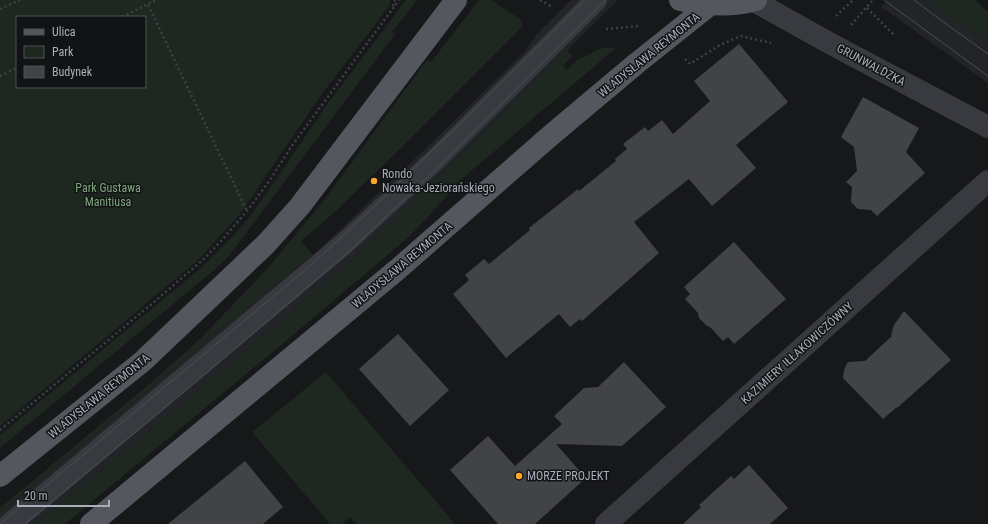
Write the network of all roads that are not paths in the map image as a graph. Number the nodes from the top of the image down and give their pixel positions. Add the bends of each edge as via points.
1 (456, 0) edge
2 (596, 0) edge
3 (680, 0) edge
4 (755, 0) edge
5 (711, 4) junction
6 (988, 127) edge
7 (988, 181) edge
8 (0, 476) edge
9 (10, 524) edge
10 (91, 524) edge
11 (606, 524) edge

1 - 8 main road, WŁADYSŁAWA REYMONTA via 300,206 266,244 143,360
2 - 9 street via 434,161 345,243
3 - 5 main road
4 - 5 main road via 734,4
4 - 6 street, GRUNWALDZKA via 833,45
5 - 10 main road, WŁADYSŁAWA REYMONTA via 550,136 398,269
7 - 11 street, KAZIMIERY IŁŁAKOWICZÓWNY

